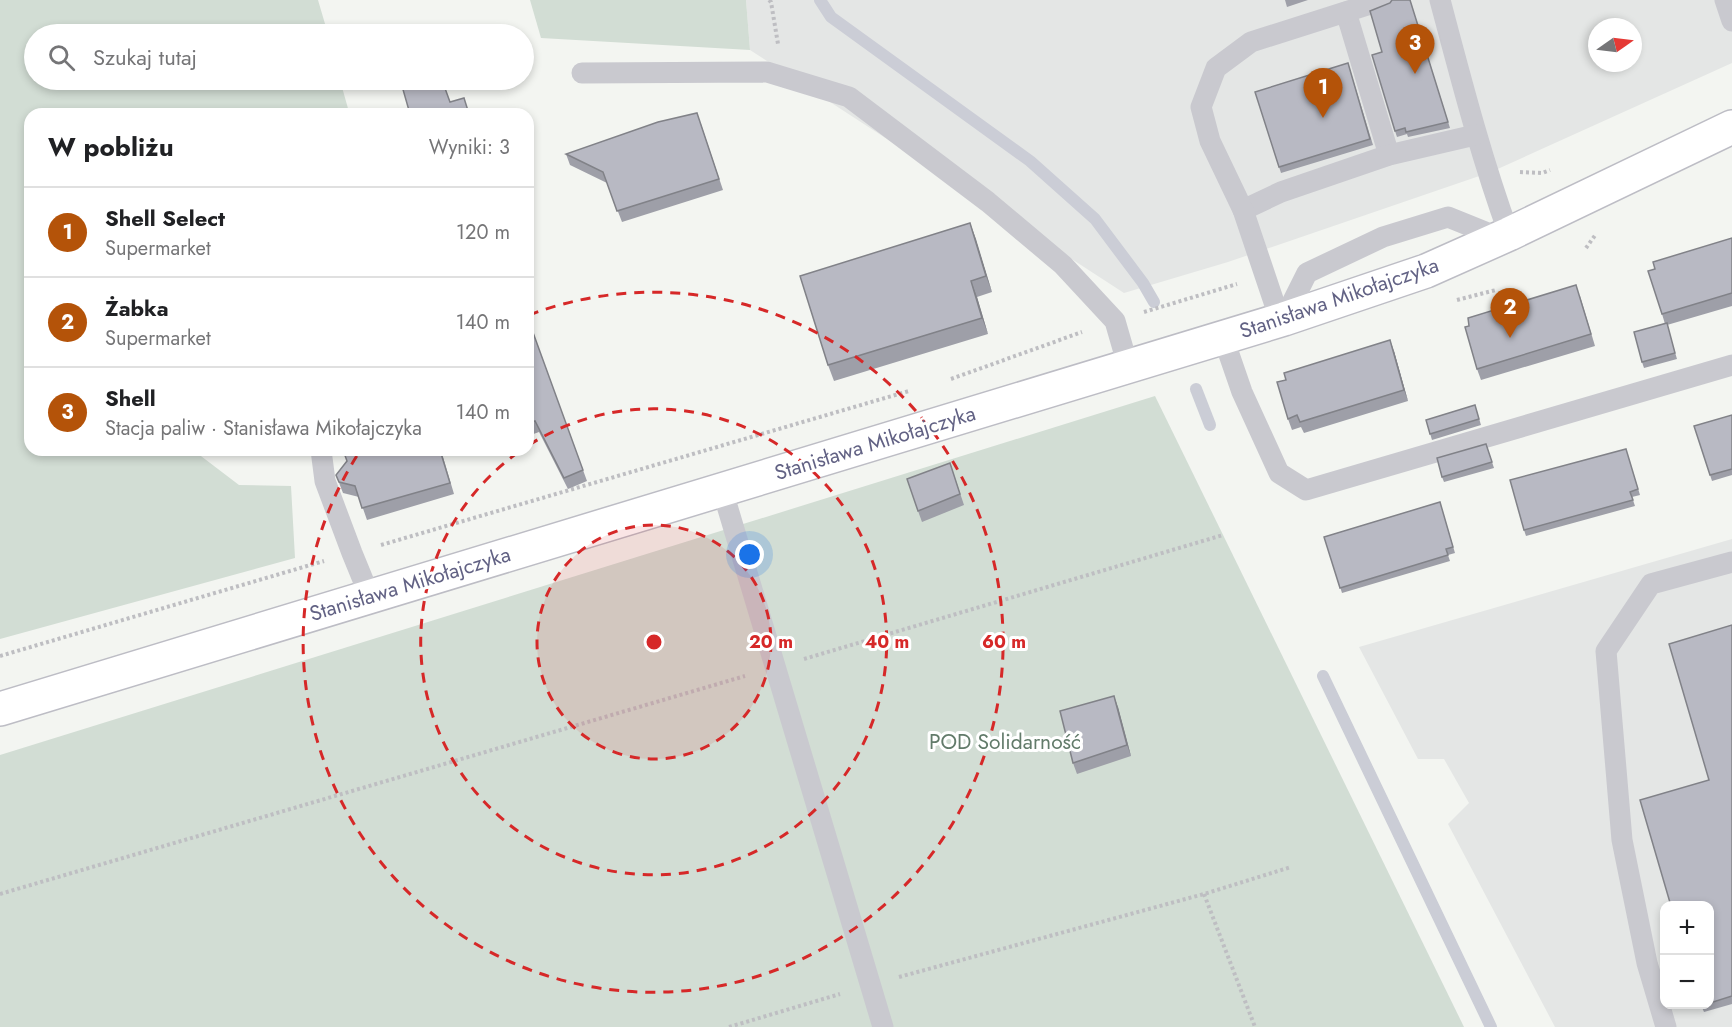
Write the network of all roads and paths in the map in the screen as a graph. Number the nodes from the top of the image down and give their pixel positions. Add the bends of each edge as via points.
1 (769, 0) edge
2 (1383, 0) edge
3 (1440, 0) edge
4 (1725, 0) edge
5 (1346, 12) junction
6 (1732, 21) edge
7 (582, 73) dead end
8 (783, 77) junction
9 (1732, 127) edge
10 (1475, 135) junction
11 (1389, 155) junction
12 (1552, 170) dead end
13 (1490, 181) junction
14 (1243, 210) junction
15 (1504, 236) junction
16 (1266, 276) junction
17 (1282, 319) junction
18 (1115, 321) junction
19 (1223, 337) junction
20 (1732, 365) edge
21 (1128, 366) junction
22 (944, 381) dead end
23 (909, 391) dead end
24 (322, 456) edge
25 (722, 489) junction
26 (1222, 535) dead end
27 (352, 553) junction
28 (1732, 562) edge
29 (370, 597) junction
30 (0, 656) edge
31 (775, 668) junction
32 (0, 709) edge
33 (1291, 867) dead end
34 (0, 894) edge
35 (1204, 894) junction
36 (870, 985) junction
37 (729, 1027) edge
38 (883, 1027) edge
39 (1255, 1027) edge
40 (1666, 1027) edge

1 - 8 path
2 - 5 lane
3 - 10 lane
4 - 6 lane
5 - 11 lane
5 - 14 lane via 1251,42 1216,68 1201,107 1210,141
7 - 8 lane via 767,72
8 - 18 lane via 849,97 988,202 1063,265
9 - 15 street, Stanisława Mikołajczyka
10 - 11 lane
10 - 13 lane
11 - 14 lane via 1281,192
12 - 13 path via 1522,171
13 - 15 lane
14 - 16 lane
15 - 17 street, Stanisława Mikołajczyka via 1426,271
15 - 17 lane via 1448,217 1383,237 1307,273
16 - 17 lane
16 - 18 path
17 - 19 street, Stanisława Mikołajczyka
18 - 21 lane
18 - 22 path
19 - 20 lane via 1242,392 1279,473 1306,490
19 - 21 street, Stanisława Mikołajczyka
21 - 25 street, Stanisława Mikołajczyka
23 - 27 path
24 - 27 lane via 325,480
25 - 29 street, Stanisława Mikołajczyka
25 - 31 lane
26 - 31 path
27 - 29 lane
27 - 30 path
28 - 40 lane via 1652,584 1606,651 1622,840 1647,963
29 - 32 street, Stanisława Mikołajczyka
31 - 34 path
31 - 36 lane
33 - 35 path
35 - 36 path
35 - 39 path
36 - 37 path
36 - 38 lane

